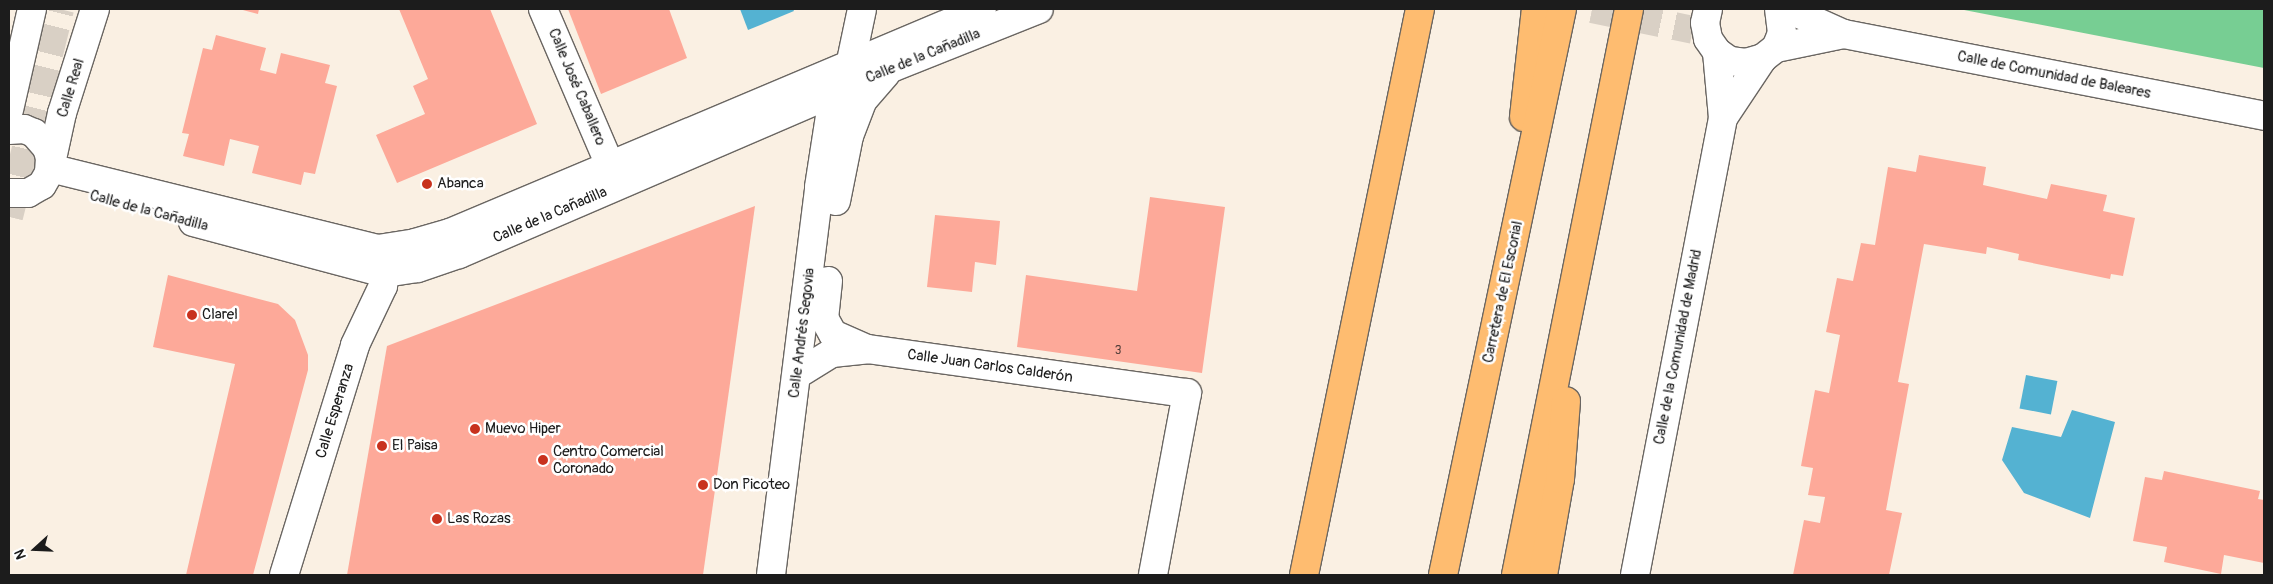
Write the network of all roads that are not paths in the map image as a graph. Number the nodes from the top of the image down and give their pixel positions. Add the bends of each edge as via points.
1 (32, 9) edge
2 (95, 9) edge
3 (543, 9) edge
4 (862, 9) edge
5 (982, 9) edge
6 (1039, 9) edge
7 (1420, 9) edge
8 (1536, 9) edge
9 (1562, 9) edge
10 (1780, 9) edge
11 (1788, 9) edge
12 (1628, 14) edge
13 (1706, 33) edge
14 (1844, 34) junction
15 (1769, 53) junction
16 (850, 66) junction
17 (891, 68) junction
18 (839, 92) junction
19 (9, 110) edge
20 (2264, 116) edge
21 (1723, 118) junction
22 (9, 130) edge
23 (610, 165) junction
24 (46, 176) junction
25 (10, 197) edge
26 (1511, 252) junction
27 (382, 260) junction
28 (1575, 278) junction
29 (868, 349) junction
30 (798, 374) junction
31 (284, 575) edge
32 (771, 575) edge
33 (1153, 575) edge
34 (1304, 575) edge
35 (1443, 575) edge
36 (1516, 575) edge
37 (1543, 575) edge
38 (1636, 575) edge

1 - 19 street
2 - 24 street, Calle Real
3 - 23 street, Calle José Caballero
4 - 16 street, Calle Andrés Segovia
5 - 16 street, Calle de la Cañadilla
6 - 17 street, Calle de la Cañadilla
7 - 34 highway
8 - 26 highway
9 - 26 highway, Carretera de El Escorial
10 - 15 street via 1782,33
11 - 14 street, Calle de Comunidad de Baleares
12 - 28 highway
13 - 15 street, Calle de Comunidad de Baleares via 1730,61 1746,63
13 - 21 street, Calle de la Comunidad de Madrid
14 - 15 street, Calle de Comunidad de Baleares
14 - 20 street, Calle de Comunidad de Baleares
15 - 21 street, Calle de la Comunidad de Madrid
16 - 18 street, Calle Andrés Segovia
16 - 23 street, Calle de la Cañadilla
17 - 18 street, Calle de la Cañadilla
17 - 29 street, Calle Andrés Segovia via 862,100 849,136 838,183 824,318 833,334
18 - 27 street, Calle de la Cañadilla via 459,254 418,268
18 - 30 street, Calle Andrés Segovia via 830,116 819,187
21 - 38 street, Calle de la Comunidad de Madrid
22 - 24 street via 24,129 42,140 50,158
23 - 27 street, Calle de la Cañadilla
24 - 25 street via 28,193
24 - 27 street, Calle de la Cañadilla
26 - 35 highway, Carretera de El Escorial
27 - 31 street, Calle Esperanza via 383,286 355,345
28 - 36 highway
28 - 37 highway via 1560,480
29 - 30 street, Calle Juan Carlos Calderón via 832,353
29 - 33 street, Calle Juan Carlos Calderón via 1187,393
30 - 32 street, Calle Andrés Segovia

